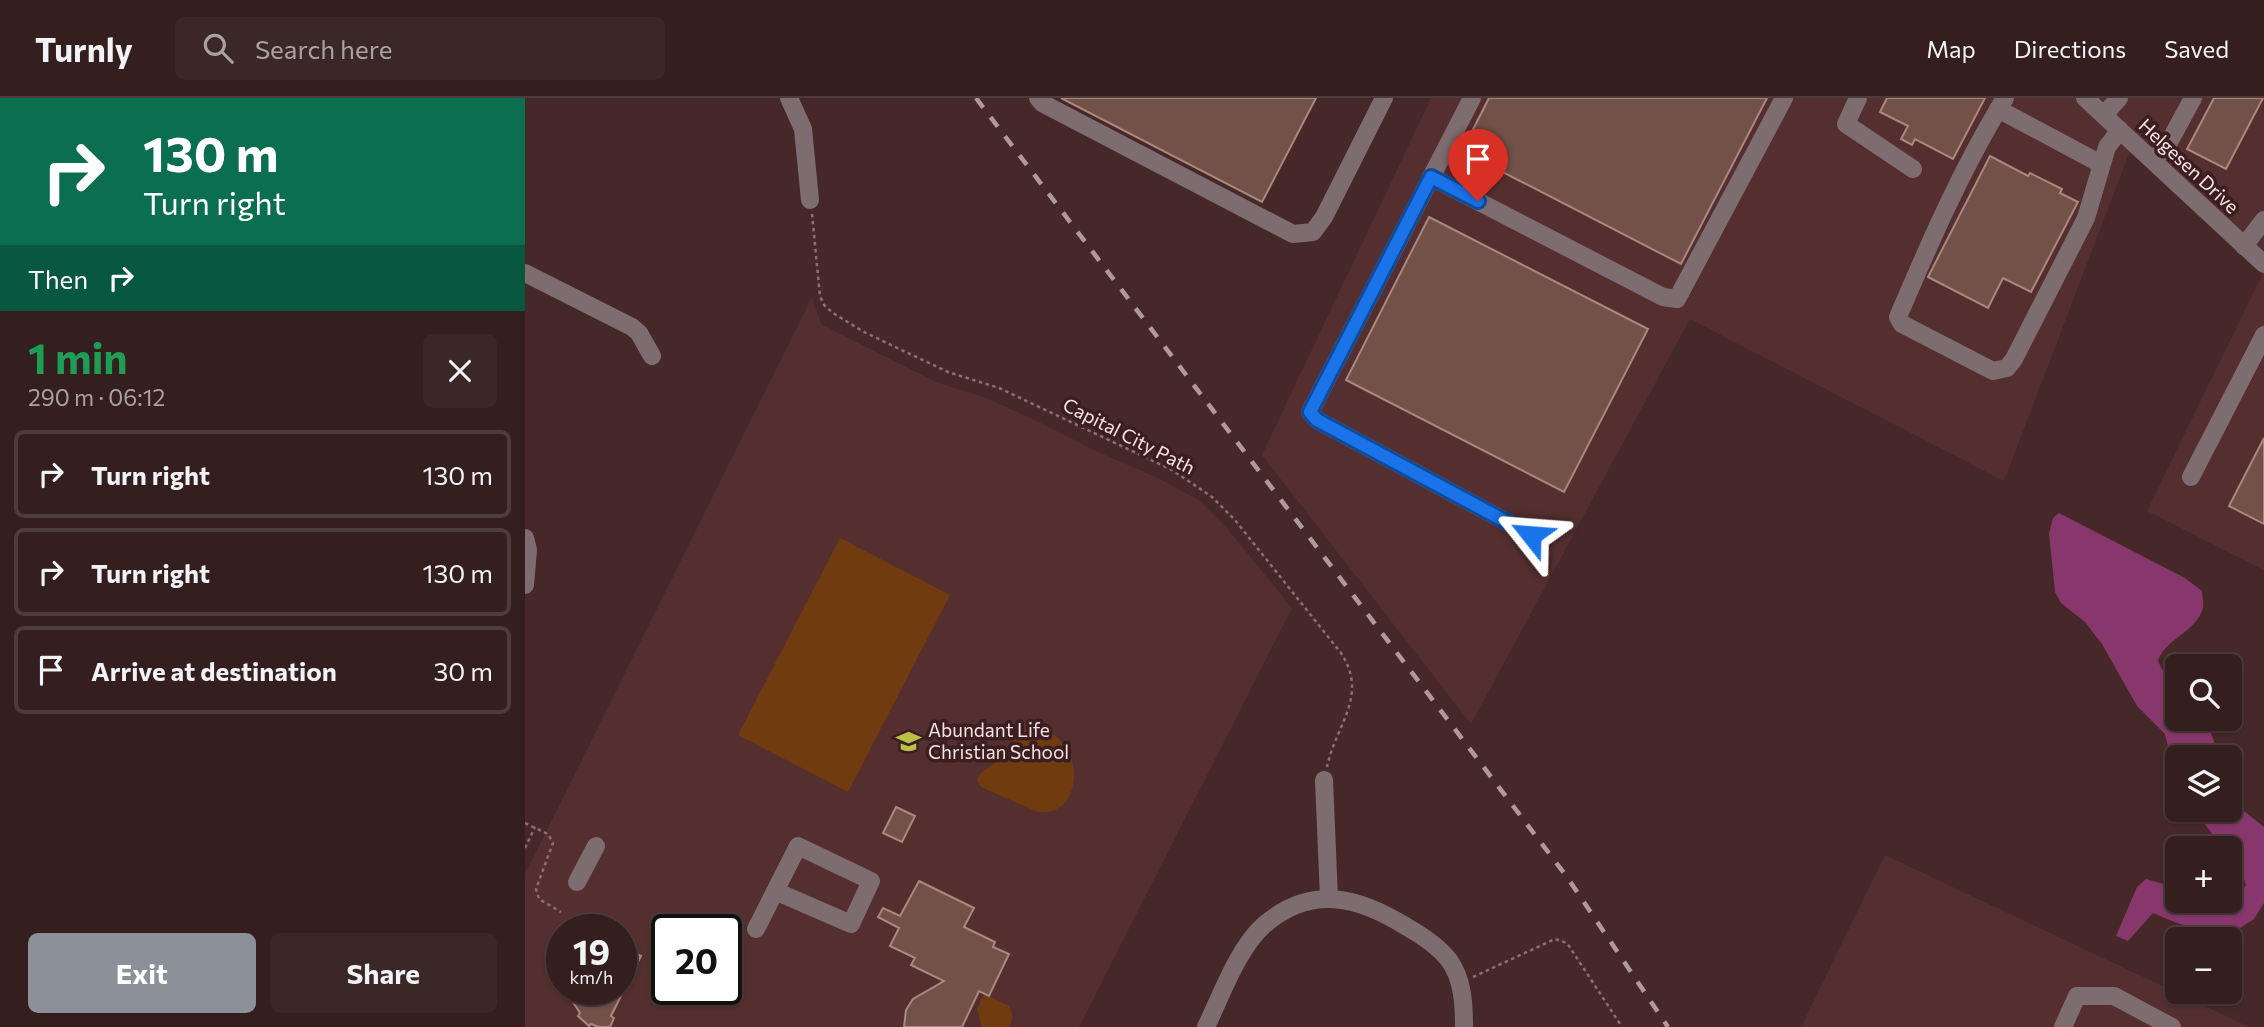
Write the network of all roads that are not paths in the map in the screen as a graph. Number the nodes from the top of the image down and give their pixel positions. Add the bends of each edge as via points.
1 (789, 98) edge
2 (1038, 98) edge
3 (1384, 98) edge
4 (1472, 98) edge
5 (1784, 98) edge
6 (1859, 98) edge
7 (2085, 98) edge
8 (2119, 98) edge
9 (2193, 98) edge
10 (2001, 104) edge
11 (2104, 115) junction
12 (2120, 130) junction
13 (2153, 160) junction
14 (2101, 164) junction
15 (1913, 169) dead end
16 (1431, 177) junction
17 (810, 200) road end
18 (2264, 220) edge
19 (2244, 246) junction
20 (2264, 264) edge
21 (525, 273) edge
22 (2264, 335) edge
23 (652, 356) dead end
24 (2191, 477) dead end
25 (1531, 535) dead end
26 (525, 538) edge
27 (525, 585) edge
28 (1324, 780) road end
29 (596, 846) dead end
30 (576, 882) dead end
31 (775, 891) junction
32 (1329, 898) junction
33 (756, 929) dead end
34 (1206, 1027) edge
35 (1464, 1027) edge
36 (2063, 1027) edge
37 (2172, 1027) edge

1 - 17 street via 803,129
2 - 3 street via 1293,233 1313,232 1324,216
4 - 16 street
5 - 16 street via 1677,299 1664,297
6 - 15 street via 1846,124
7 - 11 street, Helgesen Drive
8 - 11 street
9 - 13 street via 2167,146
10 - 14 street
10 - 14 street via 1930,240 1898,317 1902,324 1993,371 2007,368 2086,218
11 - 12 street, Helgesen Drive
12 - 13 street, Helgesen Drive
12 - 14 street
13 - 19 street, Helgesen Drive
16 - 25 street via 1310,412 1317,420
18 - 19 street
19 - 20 street, Helgesen Drive
21 - 23 street via 632,327
22 - 24 street
26 - 27 street
28 - 32 street
29 - 30 street
31 - 31 street via 797,846 871,881 851,924
31 - 33 street
32 - 34 street via 1295,906 1263,926 1246,947
32 - 35 street via 1386,914 1429,940 1450,961 1460,983
36 - 37 street via 2077,996 2114,996

